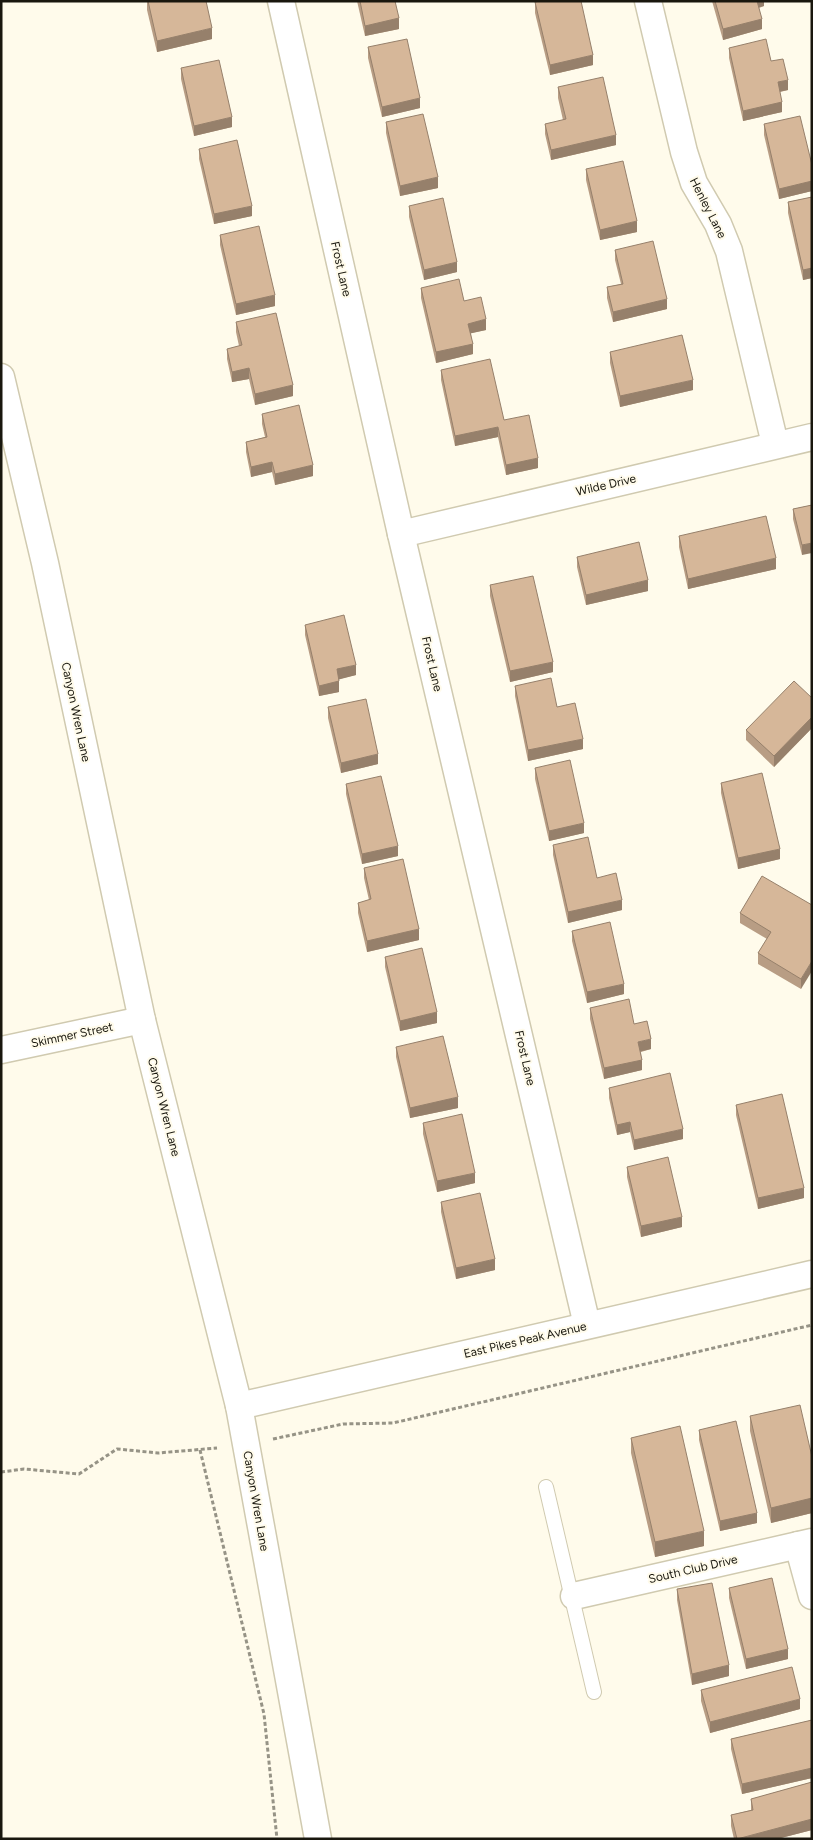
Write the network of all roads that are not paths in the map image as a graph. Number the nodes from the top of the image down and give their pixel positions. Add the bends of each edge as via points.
1 (281, 1) edge
2 (648, 1) edge
3 (1, 377) edge
4 (812, 437) edge
5 (775, 444) junction
6 (401, 534) junction
7 (142, 1020) junction
8 (1, 1050) edge
9 (812, 1274) edge
10 (587, 1325) junction
11 (240, 1406) junction
12 (546, 1488) dead end
13 (805, 1543) edge
14 (574, 1596) junction
15 (812, 1596) edge
16 (594, 1692) dead end
17 (318, 1839) edge

1 - 6 street, Frost Lane
2 - 5 street, Henley Lane via 694,183 718,224 729,252
3 - 7 street, Canyon Wren Lane via 45,563
4 - 5 street, Wilde Drive
5 - 6 street, Wilde Drive
6 - 10 street, Frost Lane
7 - 8 street, Skimmer Street
7 - 11 street, Canyon Wren Lane
9 - 10 street, East Pikes Peak Avenue
10 - 11 street, East Pikes Peak Avenue
11 - 17 street, Canyon Wren Lane
12 - 14 lane
13 - 14 street, South Club Drive
13 - 15 street
14 - 16 lane

